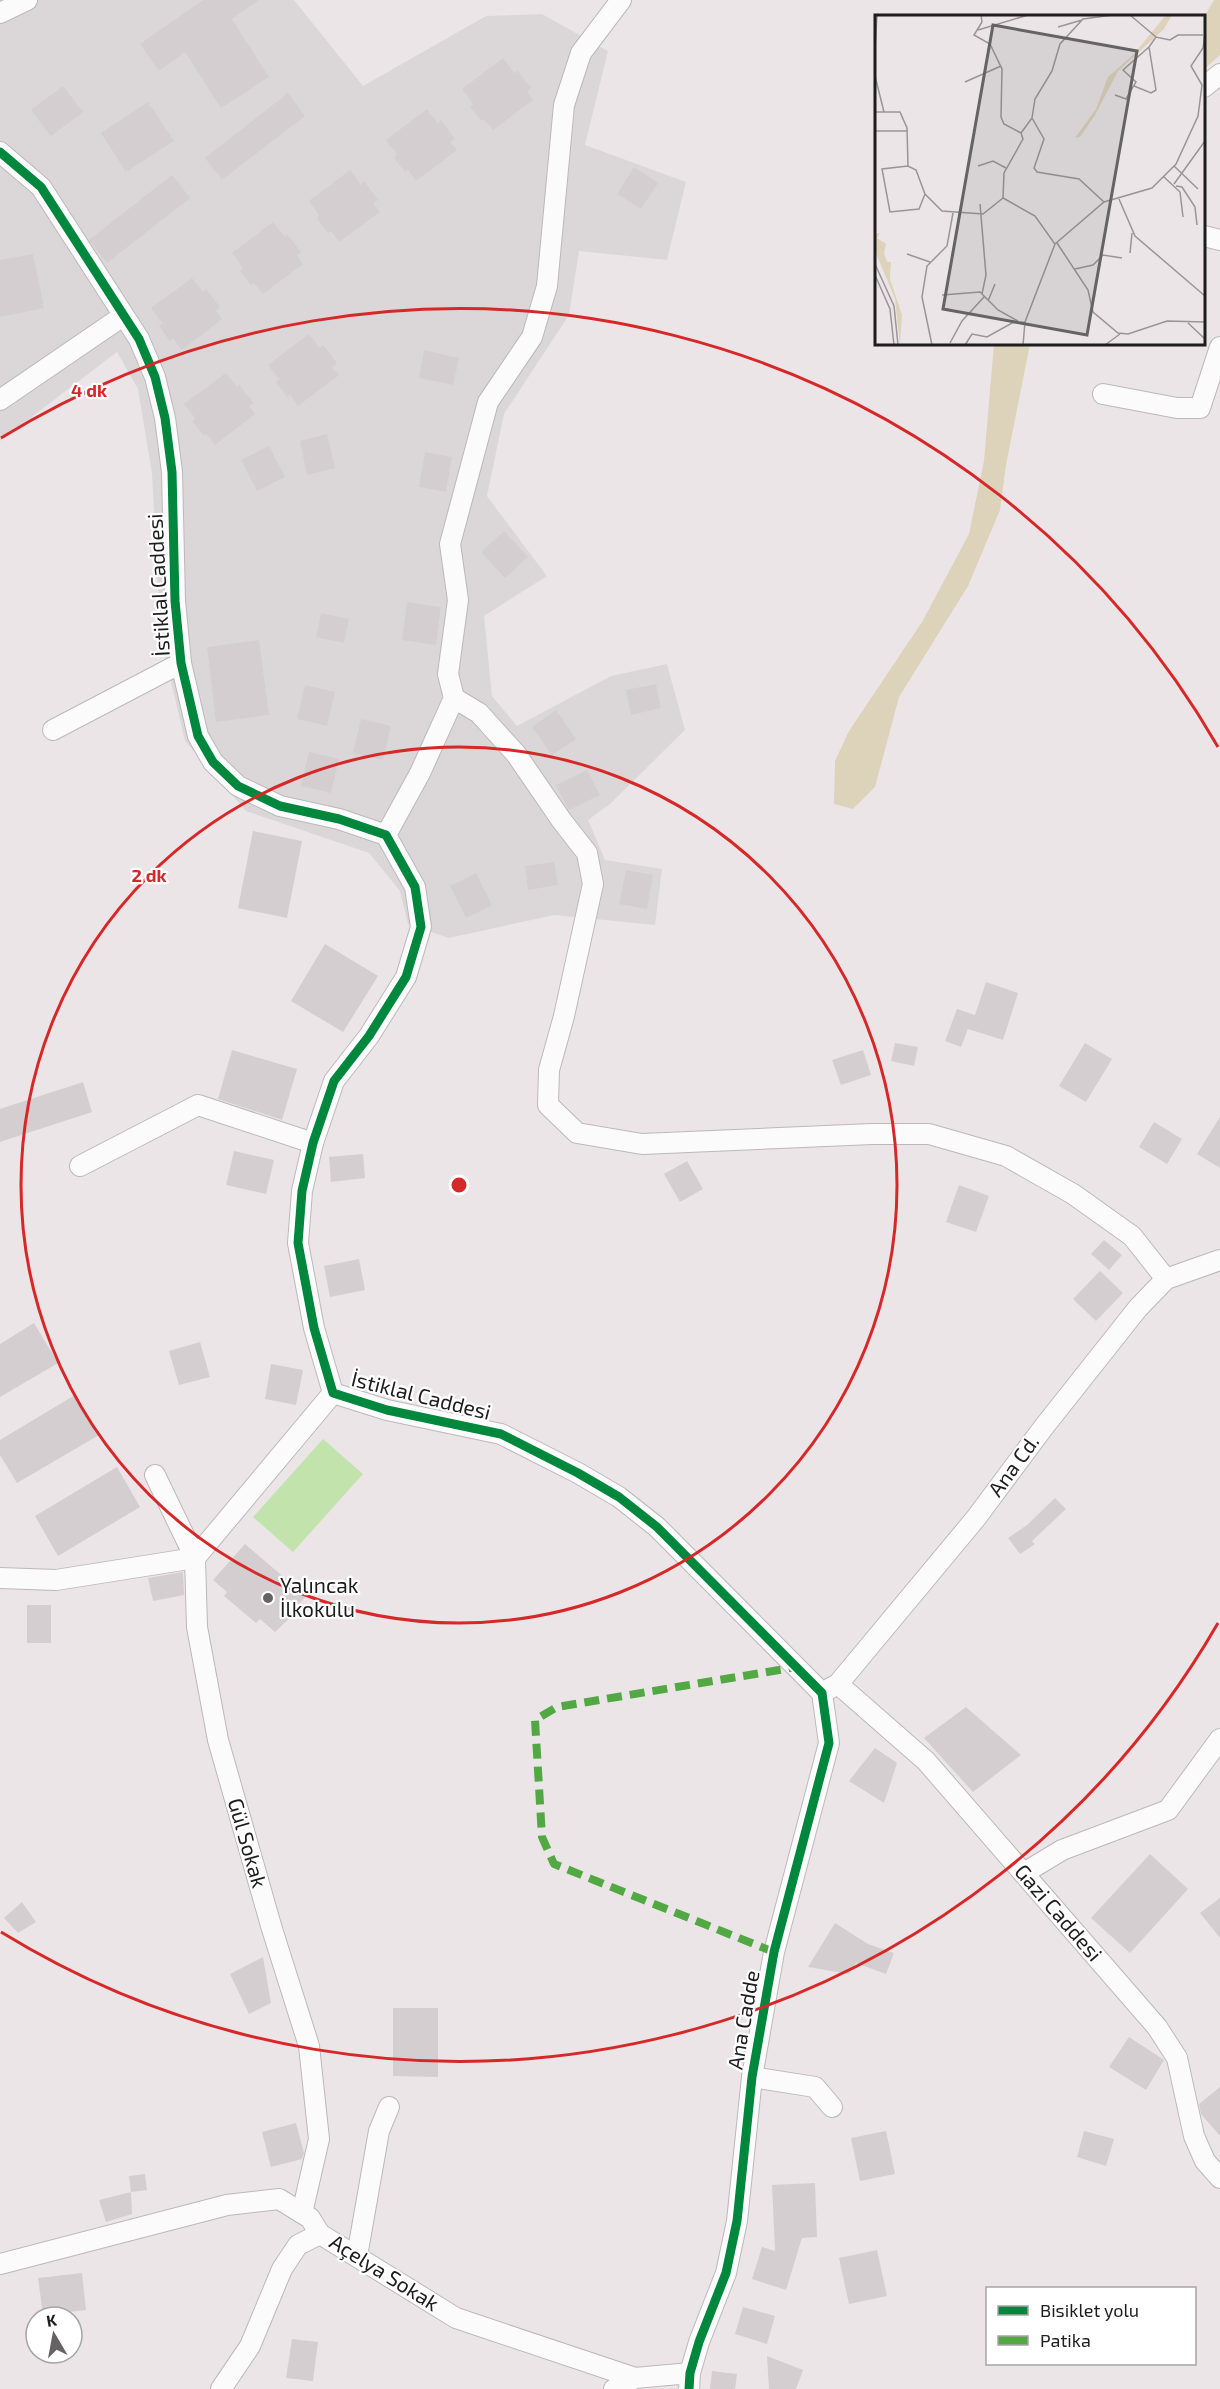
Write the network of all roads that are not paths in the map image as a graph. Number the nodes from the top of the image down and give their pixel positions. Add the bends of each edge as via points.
1 (27, 0) edge
2 (621, 0) edge
3 (0, 13) edge
4 (1220, 74) edge
5 (1205, 85) edge
6 (0, 152) edge
7 (1205, 236) edge
8 (1220, 240) edge
9 (123, 316) junction
10 (1220, 347) edge
11 (1103, 394) dead end
12 (0, 400) edge
13 (180, 663) junction
14 (454, 698) junction
15 (53, 730) dead end
16 (386, 835) junction
17 (313, 1143) junction
18 (80, 1166) dead end
19 (1220, 1260) edge
20 (1166, 1279) junction
21 (333, 1393) junction
22 (155, 1475) dead end
23 (195, 1558) junction
24 (0, 1578) edge
25 (830, 1688) junction
26 (1220, 1739) edge
27 (1023, 1873) junction
28 (752, 2077) junction
29 (389, 2107) dead end
30 (832, 2107) dead end
31 (1220, 2178) edge
32 (302, 2213) junction
33 (320, 2234) junction
34 (357, 2256) junction
35 (0, 2264) edge
36 (635, 2378) junction
37 (689, 2381) edge
38 (222, 2389) edge
39 (614, 2389) edge

1 - 3 street
2 - 14 street via 581,53 564,105 548,286 532,337 488,402 450,544 458,600 448,674
4 - 5 street
6 - 9 street, İstiklal Caddesi via 41,187
7 - 8 street
9 - 12 street
9 - 13 street, İstiklal Caddesi via 139,339 155,377 165,418 172,472
10 - 11 street via 1200,408 1177,408
13 - 15 street
13 - 16 street, İstiklal Caddesi via 198,736 213,762 238,786 280,806 339,819
14 - 16 street
14 - 20 street via 479,713 516,754 587,853 593,884 549,1070 548,1105 577,1133 642,1144 929,1134 1006,1156 1073,1194 1131,1236
16 - 17 street, İstiklal Caddesi via 415,887 421,927 406,976 369,1036 334,1081
17 - 18 street via 198,1105
17 - 21 street, İstiklal Caddesi via 302,1191 298,1243 314,1328
19 - 20 street, Ana Cd.
20 - 25 street, Ana Cd. via 1138,1308 976,1518
21 - 23 street
21 - 25 street, İstiklal Caddesi via 387,1410 501,1434 619,1497 657,1527 797,1667
22 - 23 street, Gül Sokak
23 - 24 street via 56,1580
23 - 32 street, Gül Sokak via 197,1627 218,1740 309,2046 319,2139
25 - 27 street, Gazi Caddesi via 926,1761
25 - 28 street, Ana Cadde via 829,1743 774,1952
26 - 27 street via 1168,1810 1062,1850
27 - 31 street, Gazi Caddesi via 1157,2027 1177,2058 1194,2136 1205,2161
28 - 30 street via 815,2087
28 - 37 street, Ana Cadde via 736,2221 726,2273
29 - 34 street via 379,2131
32 - 33 street, Açelya Sokak
32 - 35 street, Açelya Sokak via 279,2199 227,2205
33 - 34 street, Açelya Sokak
33 - 38 street via 298,2245 282,2269 250,2346
34 - 36 street, Açelya Sokak via 456,2318
36 - 37 street
36 - 39 street

